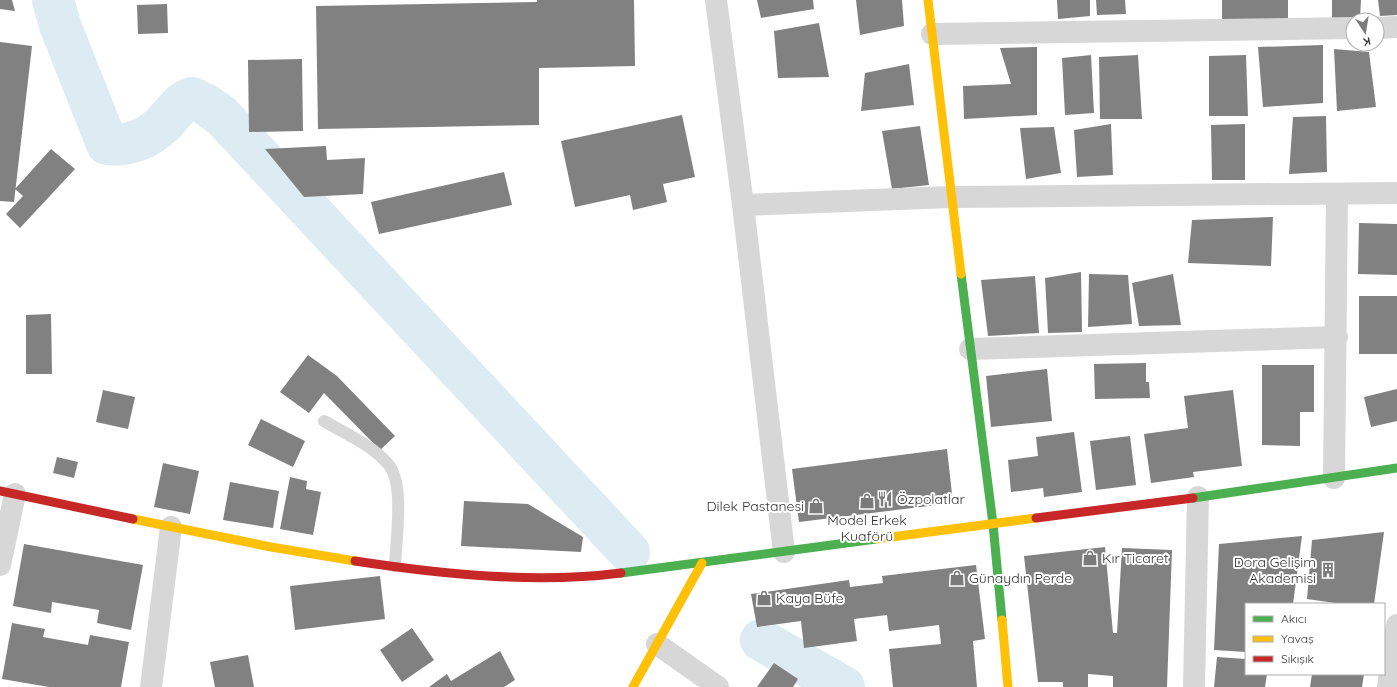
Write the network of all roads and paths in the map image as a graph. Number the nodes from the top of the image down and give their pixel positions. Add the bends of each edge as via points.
1 (716, 0) edge
2 (928, 0) edge
3 (1397, 27) edge
4 (1345, 28) edge
5 (1385, 28) edge
6 (932, 34) junction
7 (1397, 192) edge
8 (1337, 194) junction
9 (951, 197) junction
10 (743, 205) junction
11 (1337, 337) junction
12 (970, 349) junction
13 (324, 420) dead end
14 (1397, 468) edge
15 (1334, 478) junction
16 (7, 493) edge
17 (1198, 497) junction
18 (993, 524) junction
19 (172, 527) junction
20 (784, 552) junction
21 (702, 563) junction
22 (0, 565) edge
23 (395, 566) junction
24 (1397, 625) edge
25 (657, 644) junction
26 (151, 687) edge
27 (633, 687) edge
28 (718, 687) edge
29 (1008, 687) edge
30 (1194, 687) edge
31 (1388, 687) edge

1 - 10 street
2 - 6 main road
3 - 5 street
4 - 6 street
6 - 9 main road
7 - 8 street
8 - 9 street
8 - 11 street
9 - 10 street
9 - 12 main road
10 - 20 street
11 - 12 street
11 - 15 street
12 - 18 main road
13 - 23 lane via 370,449 394,472 398,497
14 - 15 main road
15 - 17 main road
16 - 19 main road
16 - 22 street
17 - 18 main road
17 - 30 street
18 - 20 main road
18 - 29 main road
19 - 23 main road
19 - 26 street
20 - 21 main road
21 - 23 main road via 591,577 498,576
21 - 25 main road
24 - 31 street
25 - 27 main road
25 - 28 street

